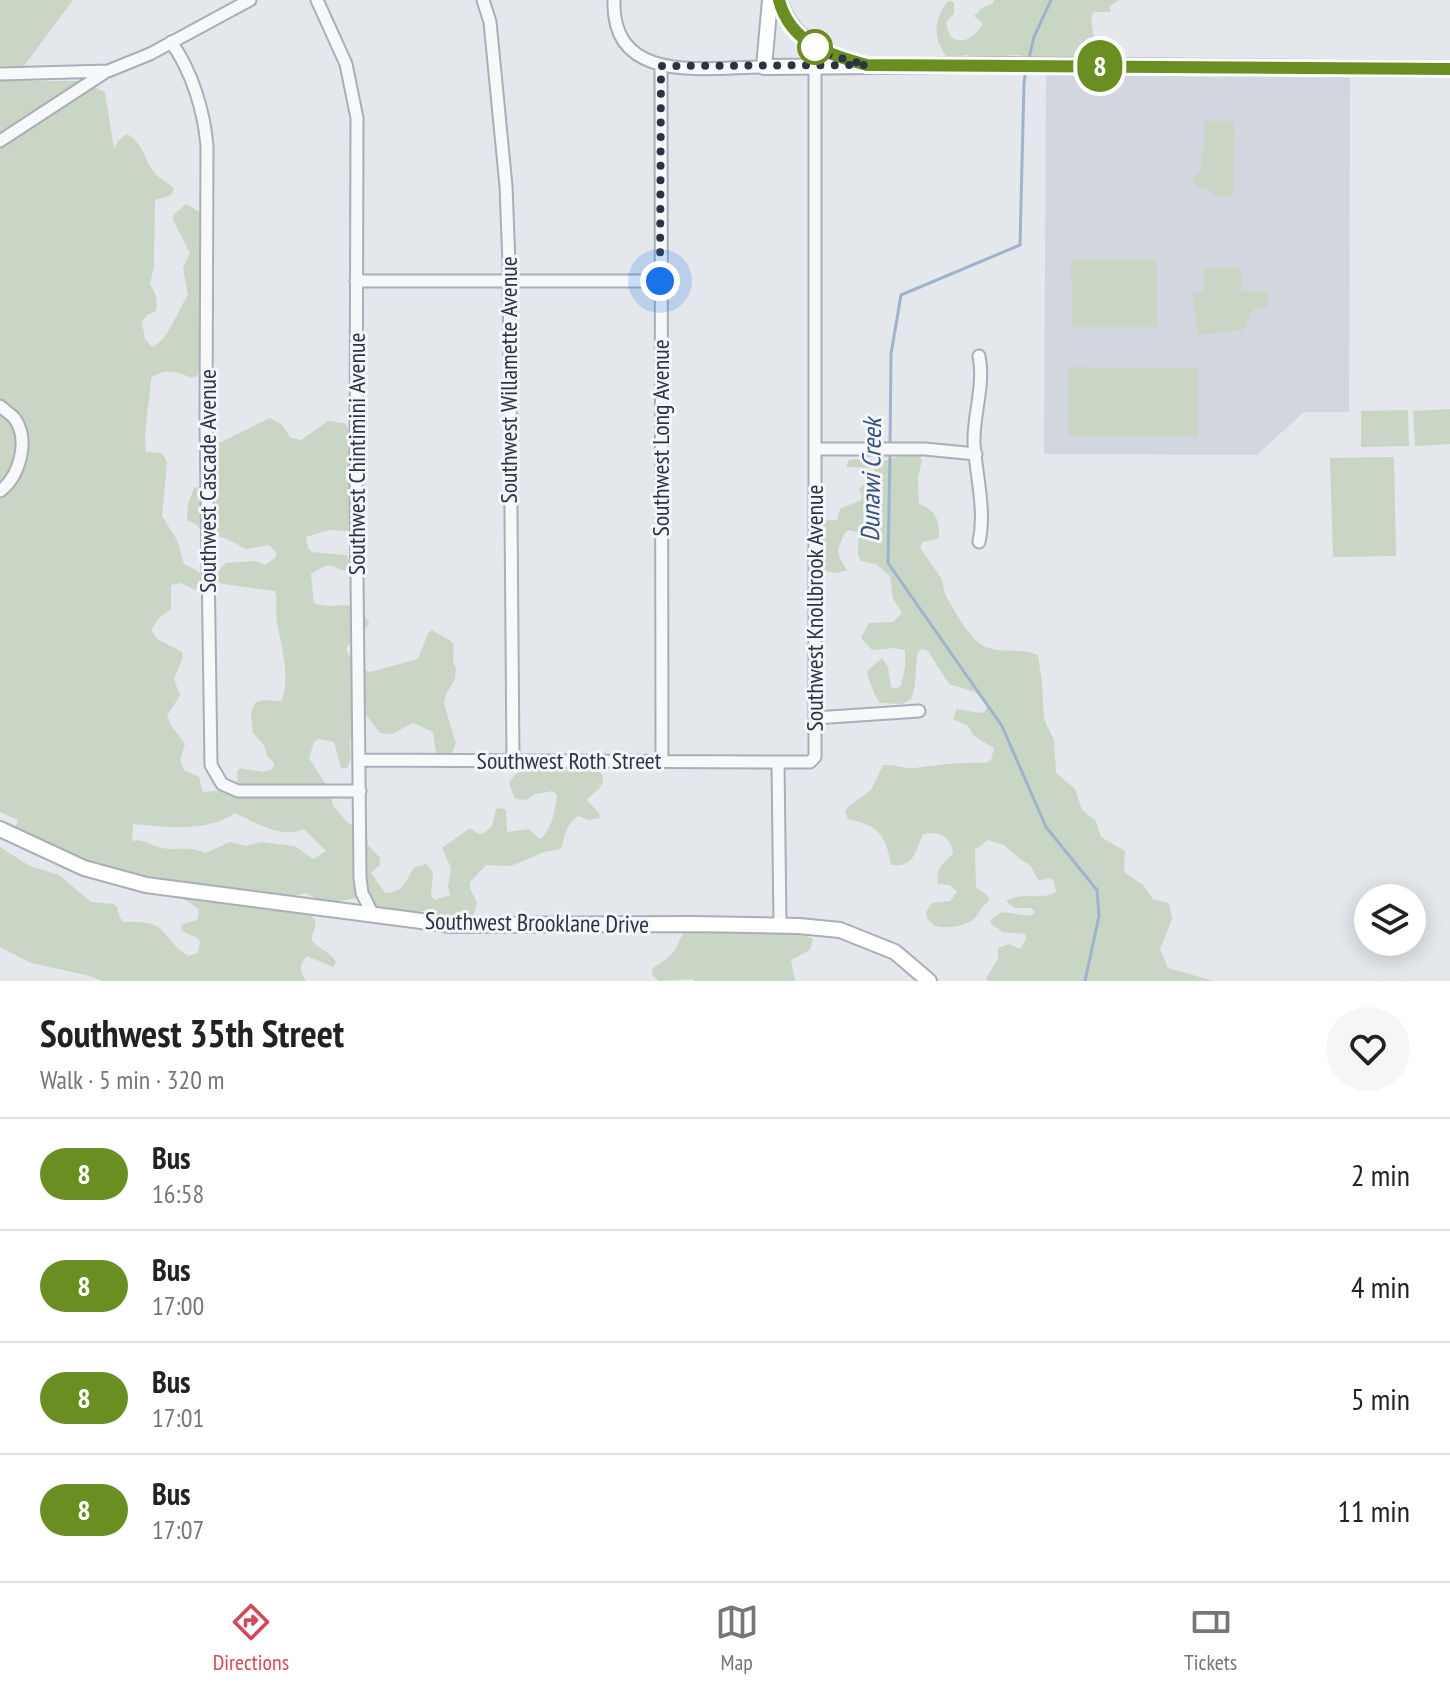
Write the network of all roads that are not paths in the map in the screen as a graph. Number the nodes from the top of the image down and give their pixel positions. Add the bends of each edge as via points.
1 (250, 0) edge
2 (317, 0) edge
3 (483, 0) edge
4 (614, 0) edge
5 (770, 0) edge
6 (779, 0) edge
7 (171, 42) junction
8 (867, 65) junction
9 (661, 66) junction
10 (815, 66) junction
11 (764, 67) junction
12 (1450, 69) edge
13 (108, 71) junction
14 (0, 74) edge
15 (0, 141) edge
16 (356, 281) junction
17 (509, 281) junction
18 (660, 281) junction
19 (979, 356) dead end
20 (0, 406) edge
21 (815, 449) junction
22 (976, 454) junction
23 (0, 491) edge
24 (979, 542) dead end
25 (919, 711) dead end
26 (815, 718) junction
27 (360, 760) junction
28 (513, 761) junction
29 (662, 761) junction
30 (778, 762) junction
31 (360, 791) junction
32 (0, 829) edge
33 (372, 913) junction
34 (780, 926) junction
35 (929, 981) edge

1 - 7 street
2 - 16 street, Southwest Chintimini Avenue via 340,48 355,102
3 - 17 street, Southwest Willamette Avenue via 490,22 506,186
4 - 9 street via 625,44 643,60
5 - 11 street
6 - 8 street via 798,34 826,54
7 - 13 street
7 - 31 street, Southwest Cascade Avenue via 192,84 207,146 211,765 222,784 238,791
8 - 10 street
8 - 12 street
9 - 11 street
9 - 18 street, Southwest Long Avenue
10 - 11 street
10 - 21 street, Southwest Knollbrook Avenue
13 - 14 street
13 - 15 street
16 - 17 street
16 - 27 street, Southwest Chintimini Avenue
17 - 18 street
17 - 28 street, Southwest Willamette Avenue
18 - 29 street, Southwest Long Avenue
19 - 22 street
20 - 23 street via 16,420 21,437 20,460 10,484
21 - 22 street, Southwest Knollbrook Avenue
21 - 26 street, Southwest Knollbrook Avenue
22 - 24 street
25 - 26 street
26 - 30 street, Southwest Knollbrook Avenue via 813,760
27 - 28 street, Southwest Roth Street
27 - 31 street, Southwest Chintimini Avenue
28 - 29 street, Southwest Roth Street
29 - 30 street, Southwest Roth Street
30 - 34 street
31 - 33 street, Southwest Chintimini Avenue via 360,878
32 - 33 street, Southwest Brooklane Drive via 84,868 146,885
33 - 34 street, Southwest Brooklane Drive via 452,925
34 - 35 street, Southwest Brooklane Drive via 859,936 895,952

